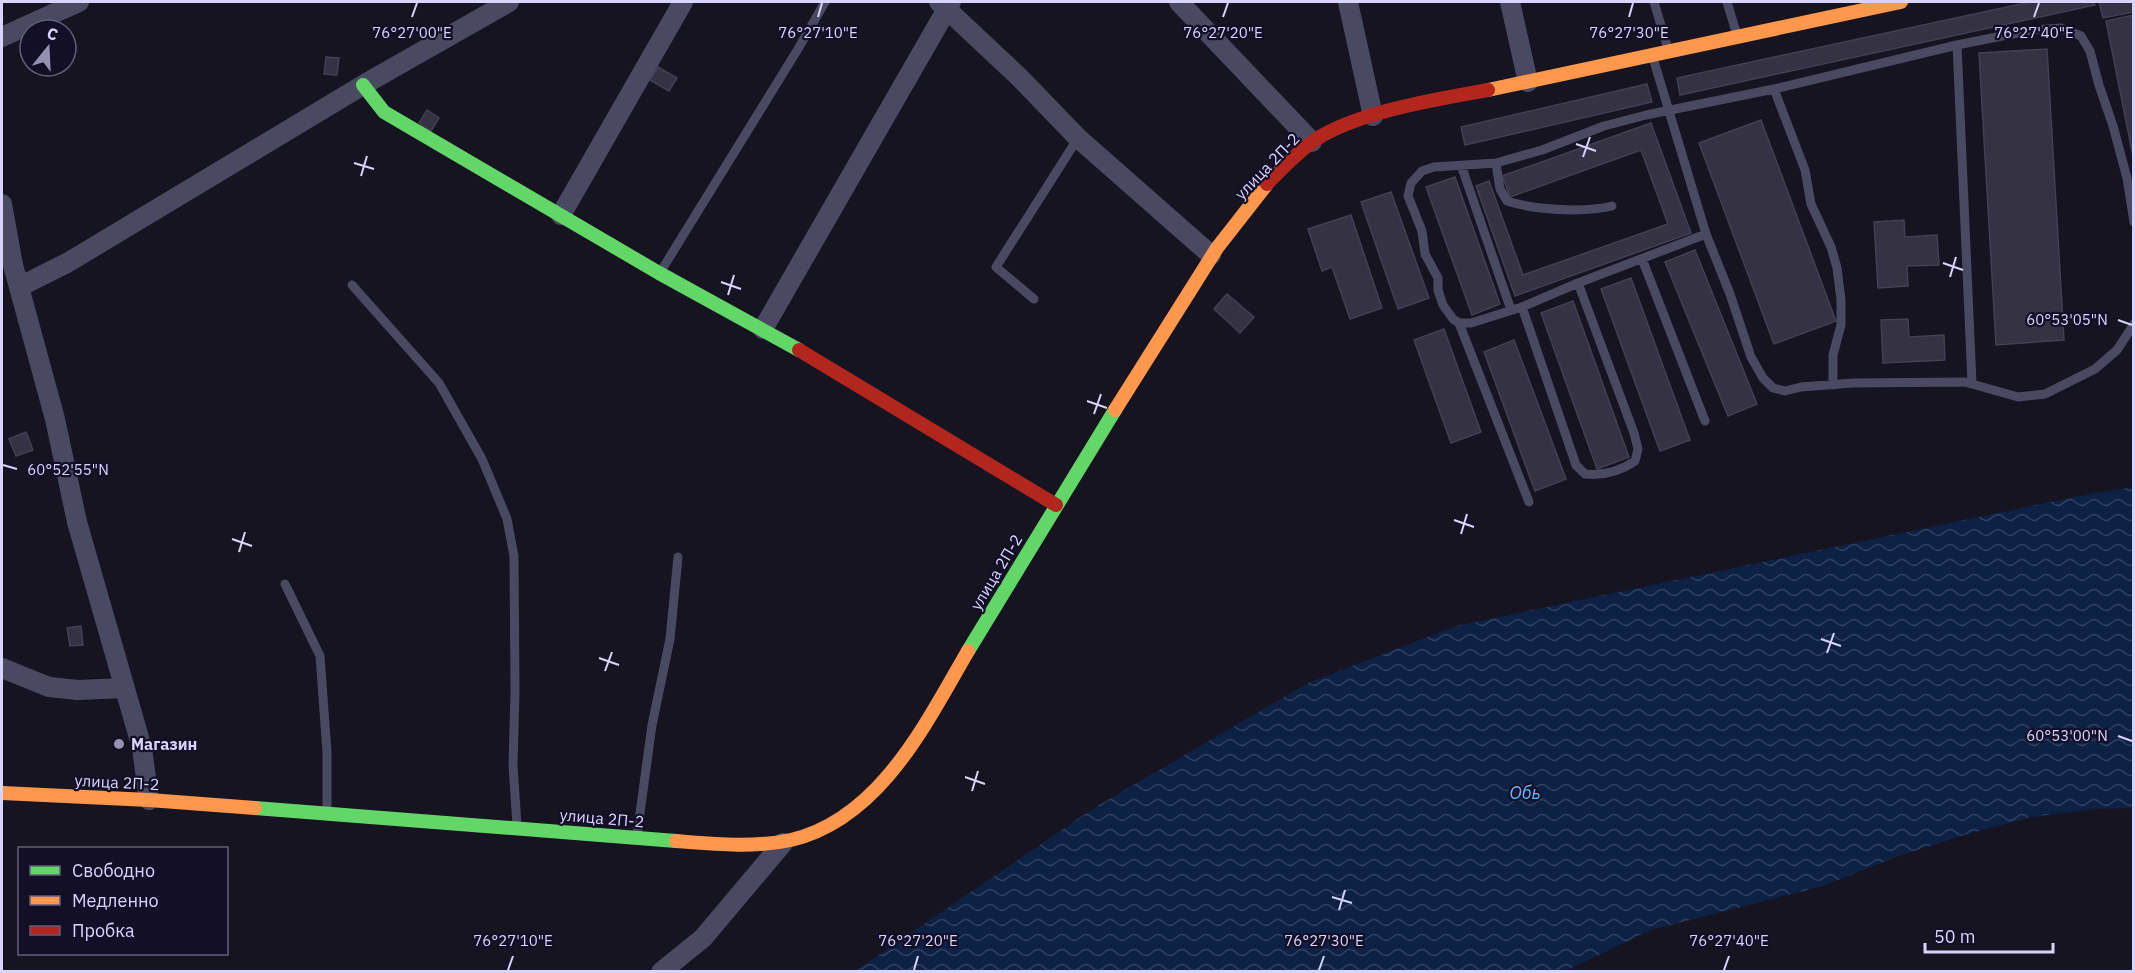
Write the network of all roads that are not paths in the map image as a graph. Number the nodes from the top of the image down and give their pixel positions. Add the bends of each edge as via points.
1 (79, 2) edge
2 (509, 2) edge
3 (683, 2) edge
4 (825, 2) edge
5 (1179, 2) edge
6 (1348, 2) edge
7 (1510, 2) edge
8 (1654, 2) edge
9 (1727, 2) edge
10 (1901, 2) edge
11 (946, 4) edge
12 (1821, 9) edge
13 (2, 37) edge
14 (1738, 37) junction
15 (1957, 45) junction
16 (1668, 52) junction
17 (1652, 56) junction
18 (1528, 82) junction
19 (363, 85) junction
20 (1774, 89) junction
21 (1669, 111) junction
22 (1373, 116) junction
23 (1078, 138) junction
24 (1312, 142) junction
25 (1496, 163) junction
26 (1461, 165) junction
27 (2, 204) edge
28 (1612, 206) dead end
29 (561, 215) junction
30 (2133, 222) edge
31 (1706, 234) junction
32 (1211, 255) junction
33 (1642, 259) junction
34 (659, 273) junction
35 (1578, 283) junction
36 (352, 285) dead end
37 (19, 287) junction
38 (1034, 299) dead end
39 (1522, 307) junction
40 (1511, 310) junction
41 (1460, 323) junction
42 (2133, 324) edge
43 (763, 329) junction
44 (1972, 383) junction
45 (1833, 385) junction
46 (1705, 421) dead end
47 (1529, 502) dead end
48 (1056, 505) junction
49 (678, 557) dead end
50 (285, 584) dead end
51 (2, 668) edge
52 (125, 688) junction
53 (2, 793) edge
54 (149, 800) junction
55 (327, 814) junction
56 (517, 828) junction
57 (637, 837) junction
58 (783, 843) junction
59 (661, 972) edge

1 - 13 street
2 - 19 street
3 - 29 street
4 - 34 lane
5 - 24 street
6 - 22 street
7 - 18 street
8 - 16 lane
9 - 14 lane
10 - 12 main road, улица 2П-2
11 - 23 street
11 - 43 street
12 - 14 main road, улица 2П-2
14 - 16 main road, улица 2П-2
15 - 20 lane
15 - 30 lane via 2032,30 2061,28 2081,36 2090,51 2113,126 2127,178
15 - 44 lane
16 - 17 main road, улица 2П-2
17 - 18 main road, улица 2П-2
17 - 21 lane
18 - 22 main road, улица 2П-2 via 1435,99
19 - 29 main road via 384,112
19 - 37 street via 77,257
20 - 21 lane
20 - 45 lane via 1805,170 1811,204 1837,268 1841,325 1833,355
21 - 25 lane via 1604,126
21 - 31 lane
22 - 24 main road, улица 2П-2
23 - 32 street
23 - 38 lane via 996,267
24 - 32 main road, улица 2П-2 via 1276,175
25 - 26 lane
25 - 28 lane via 1500,189 1507,201 1549,209 1596,210
26 - 40 lane
26 - 41 lane via 1422,171 1411,183 1408,196 1422,231 1425,254 1438,278 1443,305
27 - 37 street
29 - 34 main road
31 - 33 lane
31 - 45 lane via 1751,357 1763,378 1773,388 1785,391
32 - 48 main road, улица 2П-2
33 - 35 lane
33 - 46 lane
34 - 43 main road
35 - 39 lane
35 - 39 lane via 1638,449 1635,461 1624,469 1585,474 1576,465
36 - 56 lane via 439,383 482,459 507,519 514,556 513,766
37 - 52 street via 55,418 77,522
39 - 40 lane
40 - 41 lane
41 - 47 lane
42 - 44 lane via 2117,350 2095,369 2045,394 2018,397
43 - 48 main road
44 - 45 lane
48 - 58 main road, улица 2П-2 via 925,724 880,787 838,820
49 - 57 lane via 670,639 652,725
50 - 55 lane via 320,657
51 - 52 street via 49,687
52 - 54 street via 142,748
53 - 54 main road, улица 2П-2
54 - 55 main road, улица 2П-2
55 - 56 main road, улица 2П-2
56 - 57 main road, улица 2П-2
57 - 58 main road, улица 2П-2 via 749,845
58 - 59 street via 703,938

